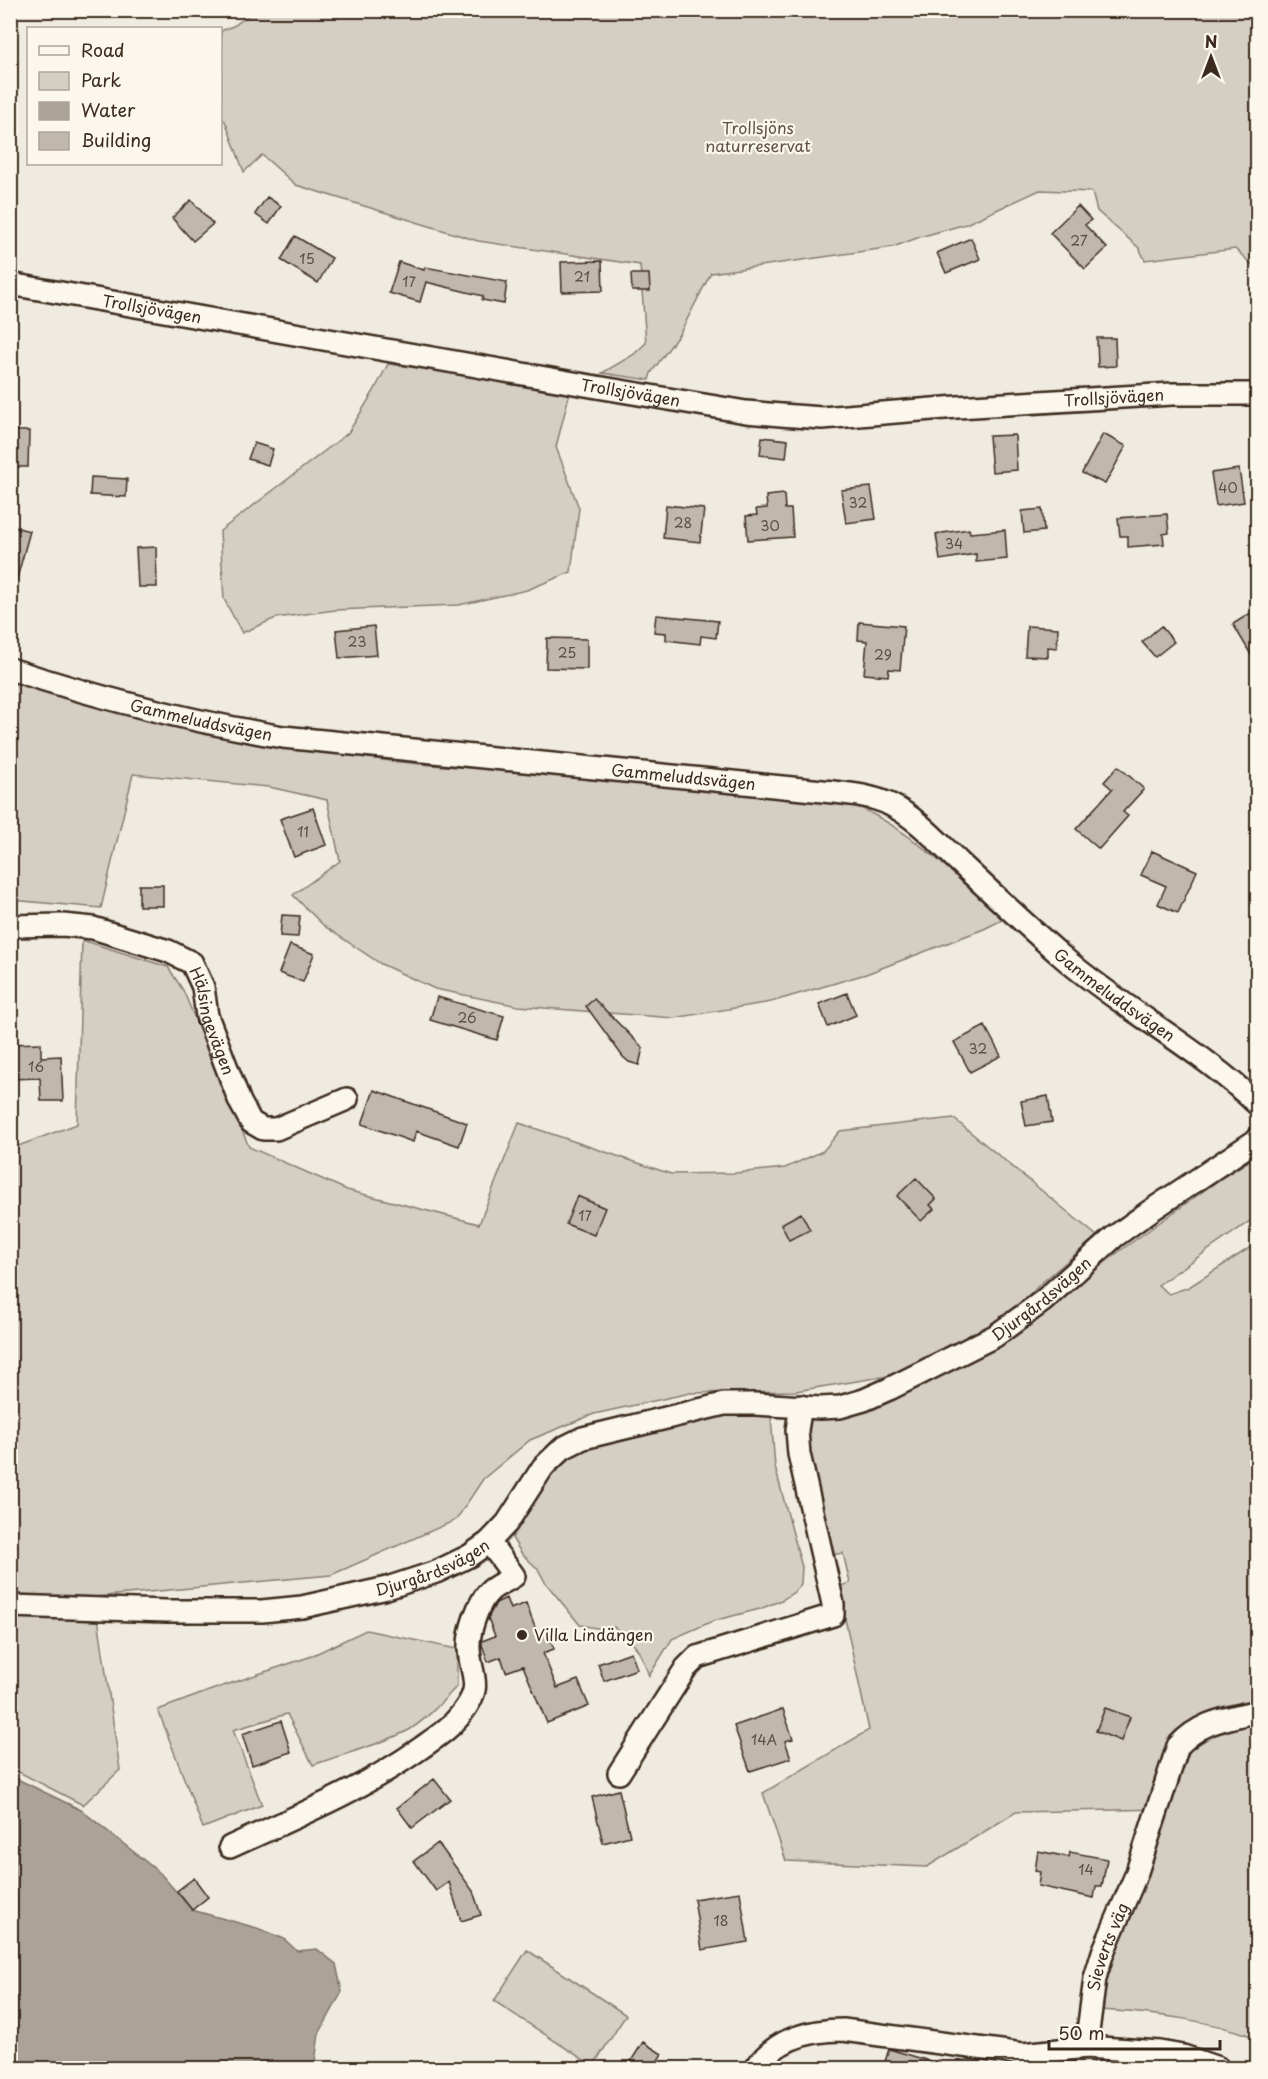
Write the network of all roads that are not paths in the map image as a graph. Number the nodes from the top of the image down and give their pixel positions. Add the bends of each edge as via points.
1 (10, 284) edge
2 (1257, 394) edge
3 (10, 669) edge
4 (10, 926) edge
5 (347, 1099) dead end
6 (1257, 1105) edge
7 (1257, 1139) edge
8 (801, 1406) junction
9 (489, 1542) junction
10 (10, 1606) edge
11 (1257, 1711) edge
12 (619, 1773) dead end
13 (230, 1847) dead end
14 (1086, 2047) junction
15 (756, 2068) edge
16 (1218, 2068) edge

1 - 2 street, Trollsjövägen via 781,416 822,418 1172,394
3 - 6 street, Gammeluddsvägen via 161,713 283,737 833,792 891,805 927,831 1067,960 1244,1091
4 - 5 street, Hälsingevägen via 93,928 168,951 192,963 203,987 207,1016 240,1102 251,1122 263,1129 276,1129
7 - 8 street, Djurgårdsvägen via 1114,1237 1043,1301 995,1336 864,1400 840,1407
8 - 9 street, Djurgårdsvägen via 724,1404 583,1438 563,1448 543,1467 507,1523
8 - 12 street via 799,1454 833,1615 697,1657
9 - 10 street, Djurgårdsvägen via 436,1572 387,1588 302,1607 166,1611
9 - 13 street via 514,1576 490,1591 473,1623 469,1648 476,1687 463,1713 441,1734 393,1767 343,1795
11 - 14 street, Sieverts väg via 1190,1732 1178,1746 1136,1875 1102,1952
14 - 15 street via 1023,2054 821,2030 777,2047
14 - 16 street via 1160,2052

